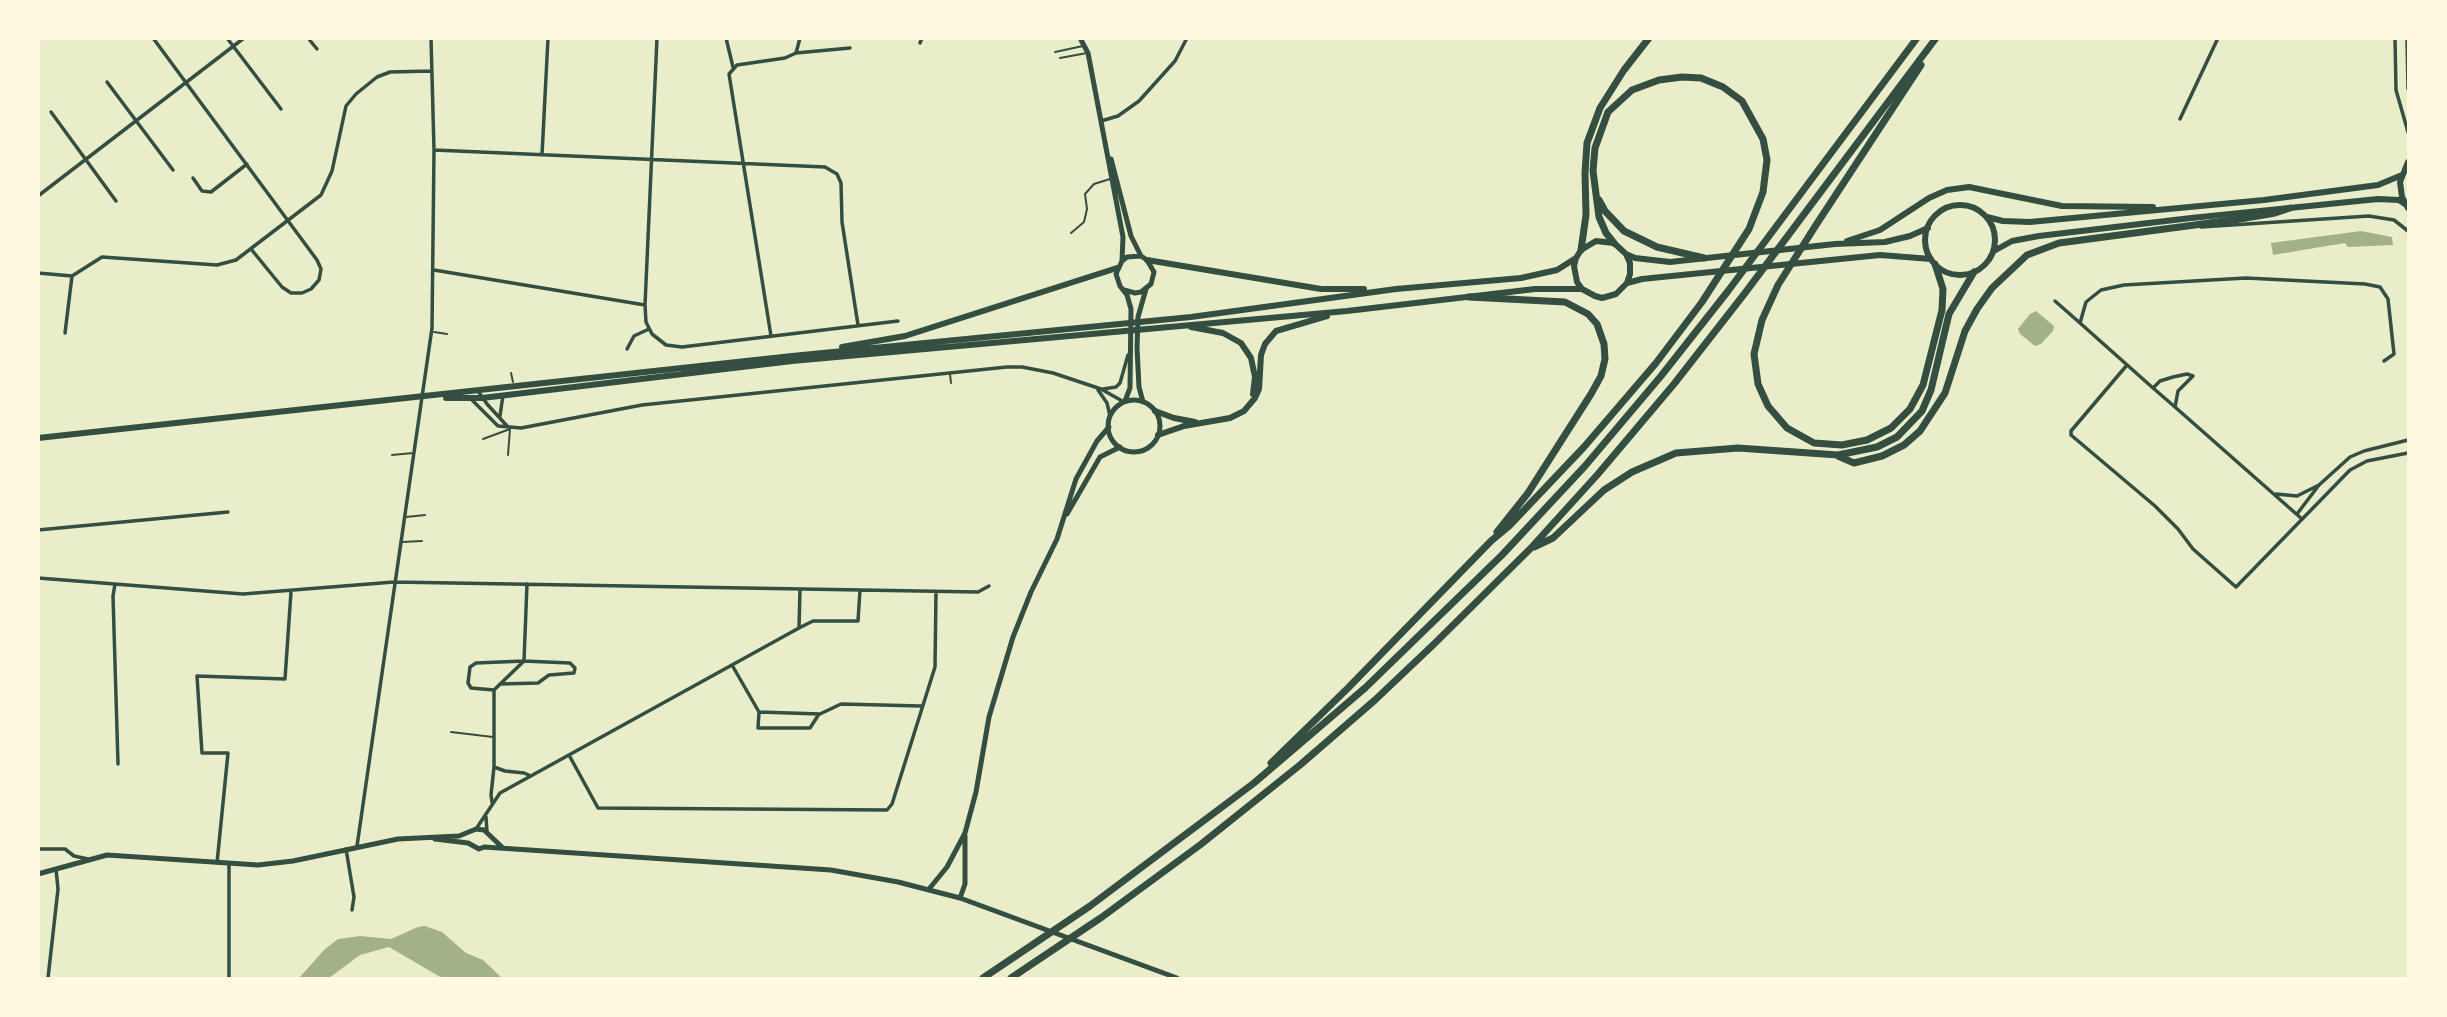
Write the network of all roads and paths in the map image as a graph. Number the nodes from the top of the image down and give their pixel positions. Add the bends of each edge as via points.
1 (153, 38) edge
2 (228, 38) edge
3 (244, 38) edge
4 (308, 38) edge
5 (432, 38) edge
6 (548, 38) edge
7 (657, 38) edge
8 (726, 38) edge
9 (800, 38) edge
10 (1080, 38) edge
11 (1187, 38) edge
12 (1649, 38) edge
13 (1917, 38) edge
14 (1937, 38) edge
15 (2218, 38) edge
16 (2395, 38) edge
17 (2407, 38) edge
18 (1084, 46) junction
19 (233, 47) junction
20 (850, 48) dead end
21 (317, 50) dead end
22 (1055, 52) dead end
23 (796, 53) junction
24 (1088, 53) junction
25 (1059, 58) dead end
26 (733, 67) junction
27 (431, 71) junction
28 (107, 82) dead end
29 (185, 83) junction
30 (2409, 89) edge
31 (281, 109) dead end
32 (51, 112) dead end
33 (2180, 119) dead end
34 (136, 121) junction
35 (1101, 121) junction
36 (2409, 132) edge
37 (434, 150) junction
38 (542, 155) junction
39 (87, 159) junction
40 (652, 160) junction
41 (2409, 162) edge
42 (247, 164) junction
43 (744, 164) junction
44 (173, 170) dead end
45 (2402, 175) junction
46 (193, 178) dead end
47 (1111, 178) junction
48 (1595, 193) junction
49 (38, 197) edge
50 (116, 201) dead end
51 (2407, 206) edge
52 (2165, 208) junction
53 (2290, 208) junction
54 (1987, 217) junction
55 (289, 221) junction
56 (2188, 225) junction
57 (1928, 228) junction
58 (2409, 231) edge
59 (1071, 233) dead end
60 (1614, 243) junction
61 (1835, 244) junction
62 (251, 249) junction
63 (1581, 250) junction
64 (1994, 251) junction
65 (1626, 254) junction
66 (1144, 258) junction
67 (1576, 258) junction
68 (1704, 258) junction
69 (1122, 261) junction
70 (1933, 261) junction
71 (1117, 268) junction
72 (434, 270) junction
73 (1974, 272) junction
74 (38, 273) edge
75 (72, 276) junction
76 (1627, 284) junction
77 (1146, 289) junction
78 (1396, 289) junction
79 (1582, 289) junction
80 (1124, 290) junction
81 (1469, 297) junction
82 (2055, 301) dead end
83 (645, 305) junction
84 (1347, 311) junction
85 (898, 321) dead end
86 (2080, 323) junction
87 (1157, 324) junction
88 (858, 325) junction
89 (1182, 326) junction
90 (649, 329) junction
91 (1105, 329) junction
92 (431, 332) junction
93 (65, 333) dead end
94 (447, 334) dead end
95 (771, 336) junction
96 (626, 348) dead end
97 (1130, 348) junction
98 (792, 356) junction
99 (2384, 361) dead end
100 (2127, 365) junction
101 (511, 373) dead end
102 (950, 373) junction
103 (587, 382) junction
104 (951, 383) dead end
105 (513, 387) junction
106 (2152, 388) junction
107 (1099, 389) junction
108 (480, 394) junction
109 (503, 395) junction
110 (423, 398) junction
111 (470, 398) junction
112 (1125, 402) junction
113 (1143, 402) junction
114 (1250, 404) junction
115 (2175, 407) junction
116 (1155, 411) junction
117 (500, 416) junction
118 (1110, 416) junction
119 (1201, 423) junction
120 (1109, 427) junction
121 (510, 429) junction
122 (1158, 435) junction
123 (38, 439) edge
124 (483, 439) dead end
125 (2409, 440) edge
126 (1121, 447) junction
127 (414, 453) junction
128 (2409, 453) edge
129 (392, 455) dead end
130 (508, 455) dead end
131 (1838, 455) junction
132 (2319, 485) junction
133 (2274, 494) junction
134 (228, 512) dead end
135 (2297, 514) junction
136 (425, 515) dead end
137 (1065, 516) junction
138 (405, 517) junction
139 (2302, 519) junction
140 (38, 530) edge
141 (422, 541) dead end
142 (1491, 541) junction
143 (400, 542) junction
144 (1530, 549) junction
145 (38, 578) edge
146 (394, 582) junction
147 (115, 584) junction
148 (527, 584) junction
149 (989, 586) dead end
150 (800, 589) junction
151 (860, 590) junction
152 (291, 591) junction
153 (936, 591) junction
154 (799, 628) junction
155 (524, 661) junction
156 (732, 665) junction
157 (500, 684) junction
158 (494, 690) junction
159 (922, 706) junction
160 (759, 712) junction
161 (820, 713) junction
162 (451, 732) dead end
163 (494, 737) junction
164 (569, 755) junction
165 (118, 764) dead end
166 (494, 767) junction
167 (531, 776) junction
168 (1254, 783) junction
169 (492, 802) junction
170 (486, 817) junction
171 (475, 830) junction
172 (965, 833) junction
173 (488, 834) junction
174 (435, 839) junction
175 (471, 844) junction
176 (357, 847) junction
177 (484, 847) junction
178 (38, 849) edge
179 (346, 849) junction
180 (505, 850) junction
181 (90, 859) junction
182 (217, 863) junction
183 (229, 864) junction
184 (56, 869) junction
185 (38, 874) edge
186 (929, 889) junction
187 (960, 898) junction
188 (352, 910) dead end
189 (48, 978) edge
190 (229, 978) edge
191 (982, 978) edge
192 (1011, 978) edge
193 (1177, 978) edge

1 - 29 street
2 - 19 street
3 - 19 street
4 - 21 street
5 - 27 street
6 - 38 street
7 - 40 street
8 - 26 street
9 - 23 street
10 - 18 street
11 - 35 street via 1175,61 1139,101
12 - 63 highway via 1600,108 1587,143
13 - 168 highway via 1661,376 1585,466 1502,555 1365,688
14 - 70 highway via 1778,285 1762,320 1754,354 1758,384 1768,406 1787,428 1814,443 1842,446 1891,428 1910,409 1923,385 1942,310 1943,289
14 - 144 highway via 1674,384
15 - 33 street
16 - 36 street via 2396,90
17 - 30 street
18 - 22 lane
18 - 24 street
19 - 29 street
19 - 31 street
20 - 23 street
23 - 26 street
24 - 25 lane
24 - 35 street
26 - 43 street via 729,74
27 - 37 street
27 - 55 street via 390,72 356,94 344,110 326,188
28 - 34 street
29 - 34 street
29 - 42 street
32 - 39 street
34 - 39 street
34 - 44 street
35 - 47 street
35 - 66 street via 1131,236
37 - 38 street
37 - 72 street
38 - 40 street
39 - 49 street
39 - 50 street
40 - 43 street
40 - 83 street
41 - 45 main road
42 - 46 street via 211,192 202,191
42 - 55 street
43 - 88 street via 825,167 837,174
43 - 95 street
45 - 51 main road via 2400,190
45 - 52 main road via 2378,185
47 - 59 lane via 1094,184 1084,194 1084,222
47 - 69 street via 1123,237
48 - 60 highway via 1601,224
48 - 68 highway via 1625,231 1657,247
48 - 142 highway via 1595,148 1608,112 1632,90 1659,80 1701,78 1723,87 1742,102 1763,139 1767,160 1758,207 1702,303 1584,447
51 - 53 main road via 2399,200 2378,199
52 - 54 main road via 2030,222
52 - 61 main road via 2062,206 1969,187 1947,190 1880,229
53 - 56 highway
53 - 64 main road via 2039,236
54 - 57 main road via 1972,207 1954,205 1938,213
54 - 64 main road via 1995,233
55 - 62 street
55 - 62 street via 319,264 319,280 312,289 296,294 286,290
56 - 58 street via 2219,227 2369,216 2394,220
56 - 131 highway via 2059,243 2027,255 1977,309 1945,393 1920,431 1881,456 1854,463
57 - 61 main road via 1885,242
57 - 70 main road via 1926,247
60 - 63 main road via 1596,241
60 - 65 main road
61 - 68 main road
62 - 75 street via 217,265 102,257
63 - 67 main road
64 - 73 main road
65 - 68 main road via 1655,261
65 - 76 main road via 1630,263
66 - 69 street
66 - 77 street via 1154,272
66 - 78 main road via 1321,289
67 - 78 main road via 1542,275
67 - 79 main road via 1574,274
69 - 71 street
70 - 73 main road via 1953,274
70 - 76 main road via 1880,256
71 - 80 street via 1117,280
71 - 98 main road via 905,336
72 - 83 street
72 - 92 street
73 - 131 highway via 1949,314 1922,411 1897,437 1877,447
74 - 75 street
75 - 93 street
76 - 79 main road via 1602,298
77 - 80 street
77 - 113 street via 1138,317 1137,348
78 - 87 main road
79 - 81 main road via 1553,287
80 - 97 street via 1131,309
81 - 84 main road
81 - 142 highway via 1564,302 1588,314 1604,344 1601,376 1591,394 1528,494
82 - 86 street
83 - 90 street
84 - 89 main road
84 - 114 main road via 1276,331 1261,355 1259,389
85 - 88 street
86 - 99 street via 2085,302 2101,290 2123,285 2246,278 2365,284 2380,287 2388,299 2393,354
86 - 100 street
87 - 89 main road
87 - 91 main road
88 - 95 street
89 - 114 main road via 1223,333 1241,343 1251,358 1255,377
90 - 95 street via 671,347
90 - 96 street via 634,336
91 - 98 main road
91 - 103 main road
92 - 94 lane
92 - 110 street
97 - 107 street via 1120,383
97 - 112 street via 1130,388
98 - 103 main road
100 - 106 street
100 - 139 street via 2071,435 2161,511 2193,550 2236,587
101 - 105 lane
102 - 104 lane
102 - 107 street via 1022,367
102 - 121 street via 642,405
103 - 105 main road
103 - 109 main road
105 - 108 main road
106 - 115 street
106 - 115 street via 2173,377 2193,376 2178,391
107 - 112 street
107 - 118 street
108 - 109 main road
108 - 110 main road
108 - 111 main road
108 - 117 street
109 - 117 street
110 - 111 main road
110 - 123 main road
110 - 127 street
111 - 121 street via 498,426
112 - 113 street
112 - 118 street
113 - 116 street
114 - 119 main road via 1230,418
115 - 133 street
116 - 119 main road
116 - 122 street
117 - 121 street
118 - 120 street
119 - 122 main road
120 - 126 street via 1112,439
120 - 137 street via 1076,479
121 - 124 lane
121 - 130 lane
122 - 126 street via 1142,450
125 - 132 street via 2350,457
126 - 137 street via 1100,457
127 - 129 lane
127 - 138 street
128 - 139 street via 2367,461 2350,470
131 - 144 highway via 1738,448 1676,453 1613,484 1553,538
132 - 133 street via 2297,496
132 - 135 street
133 - 135 street
134 - 140 street
135 - 139 street
136 - 138 lane
137 - 172 street via 1013,637 989,717
138 - 143 street
141 - 143 lane
142 - 168 highway
143 - 146 street
144 - 192 highway via 1375,700 1300,765 1200,845
145 - 147 street
146 - 148 street
146 - 152 street
146 - 176 street
147 - 152 street via 243,594
147 - 165 street
148 - 150 street
148 - 155 street
149 - 153 street via 978,592
150 - 151 street
150 - 154 street
151 - 153 street
151 - 154 street via 858,621 813,621
152 - 182 street via 285,679 197,676 202,753 228,753
153 - 159 street via 935,667
154 - 156 street
155 - 157 street
155 - 157 street via 570,663 575,668 574,673 549,675 538,683
155 - 158 street via 470,667 471,688
156 - 160 street
156 - 164 street
157 - 158 street
158 - 163 street
159 - 161 street via 841,704
159 - 164 street via 892,804 880,811 598,808
160 - 161 street
160 - 161 street via 758,728 810,728
162 - 163 lane
163 - 166 street
164 - 167 street
166 - 167 street
166 - 169 street
167 - 169 street
168 - 191 highway via 1090,906
169 - 170 street
170 - 171 street
170 - 173 street
171 - 173 street
171 - 174 street
171 - 175 street
172 - 186 street
172 - 187 street via 965,884
173 - 177 street
173 - 180 street
174 - 175 street
174 - 176 street via 398,839
175 - 177 street
176 - 179 street
177 - 180 street
178 - 181 street via 65,849
179 - 183 street via 293,861
179 - 188 street
180 - 186 street via 831,870
181 - 182 street via 107,855
181 - 184 street
182 - 183 street
183 - 190 street
184 - 185 street
184 - 189 street
186 - 187 street
187 - 193 street

